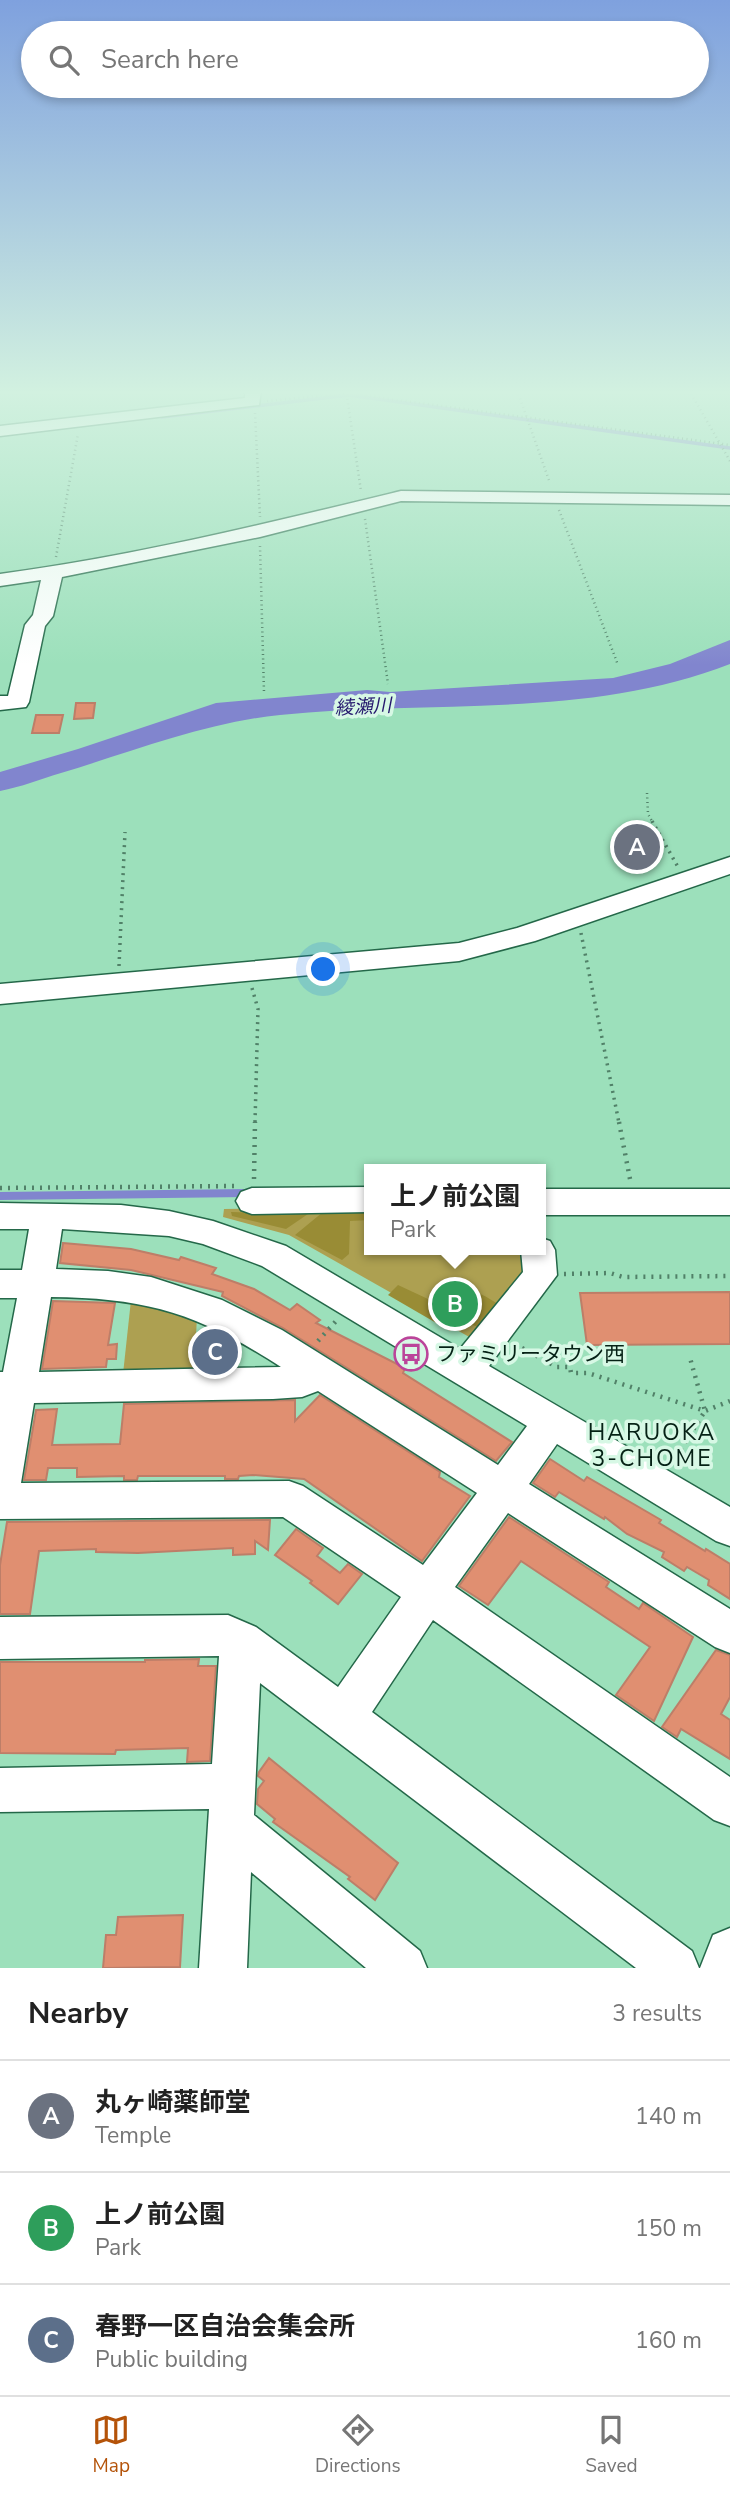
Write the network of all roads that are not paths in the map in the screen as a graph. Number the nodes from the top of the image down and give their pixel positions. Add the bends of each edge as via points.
1 (730, 500) edge
2 (53, 573) junction
3 (0, 580) edge
4 (0, 704) edge
5 (730, 865) edge
6 (0, 994) edge
7 (253, 1194) road end
8 (364, 1200) edge
9 (546, 1202) edge
10 (730, 1202) edge
11 (0, 1216) edge
12 (48, 1216) junction
13 (548, 1262) edge
14 (0, 1284) edge
15 (36, 1284) junction
16 (319, 1359) junction
17 (466, 1368) junction
18 (9, 1388) edge
19 (552, 1421) junction
20 (503, 1487) junction
21 (0, 1492) edge
22 (0, 1501) edge
23 (730, 1528) edge
24 (428, 1592) junction
25 (730, 1633) edge
26 (0, 1638) edge
27 (241, 1643) junction
28 (343, 1717) junction
29 (0, 1790) edge
30 (730, 1804) edge
31 (232, 1805) junction
32 (730, 1952) edge
33 (223, 1968) edge
34 (402, 1968) edge
35 (675, 1968) edge
36 (724, 1968) edge

1 - 2 street via 401,496 260,531
2 - 3 street
2 - 4 street via 43,616 35,625 18,702
5 - 6 street via 525,935 459,951
7 - 8 street
9 - 10 street
11 - 12 street
12 - 15 street
12 - 17 street via 155,1221 236,1242 274,1256
13 - 17 street
14 - 15 street
15 - 16 street via 123,1287 172,1296
15 - 18 street
16 - 18 street via 302,1381
16 - 20 street
17 - 19 street
18 - 21 street
19 - 20 street
19 - 23 street
20 - 24 street
20 - 25 street
22 - 24 street via 289,1499
24 - 28 street
24 - 30 street
26 - 27 street via 228,1635
27 - 28 street
27 - 31 street
28 - 35 street
29 - 31 street
31 - 33 street
31 - 34 street
32 - 36 street

